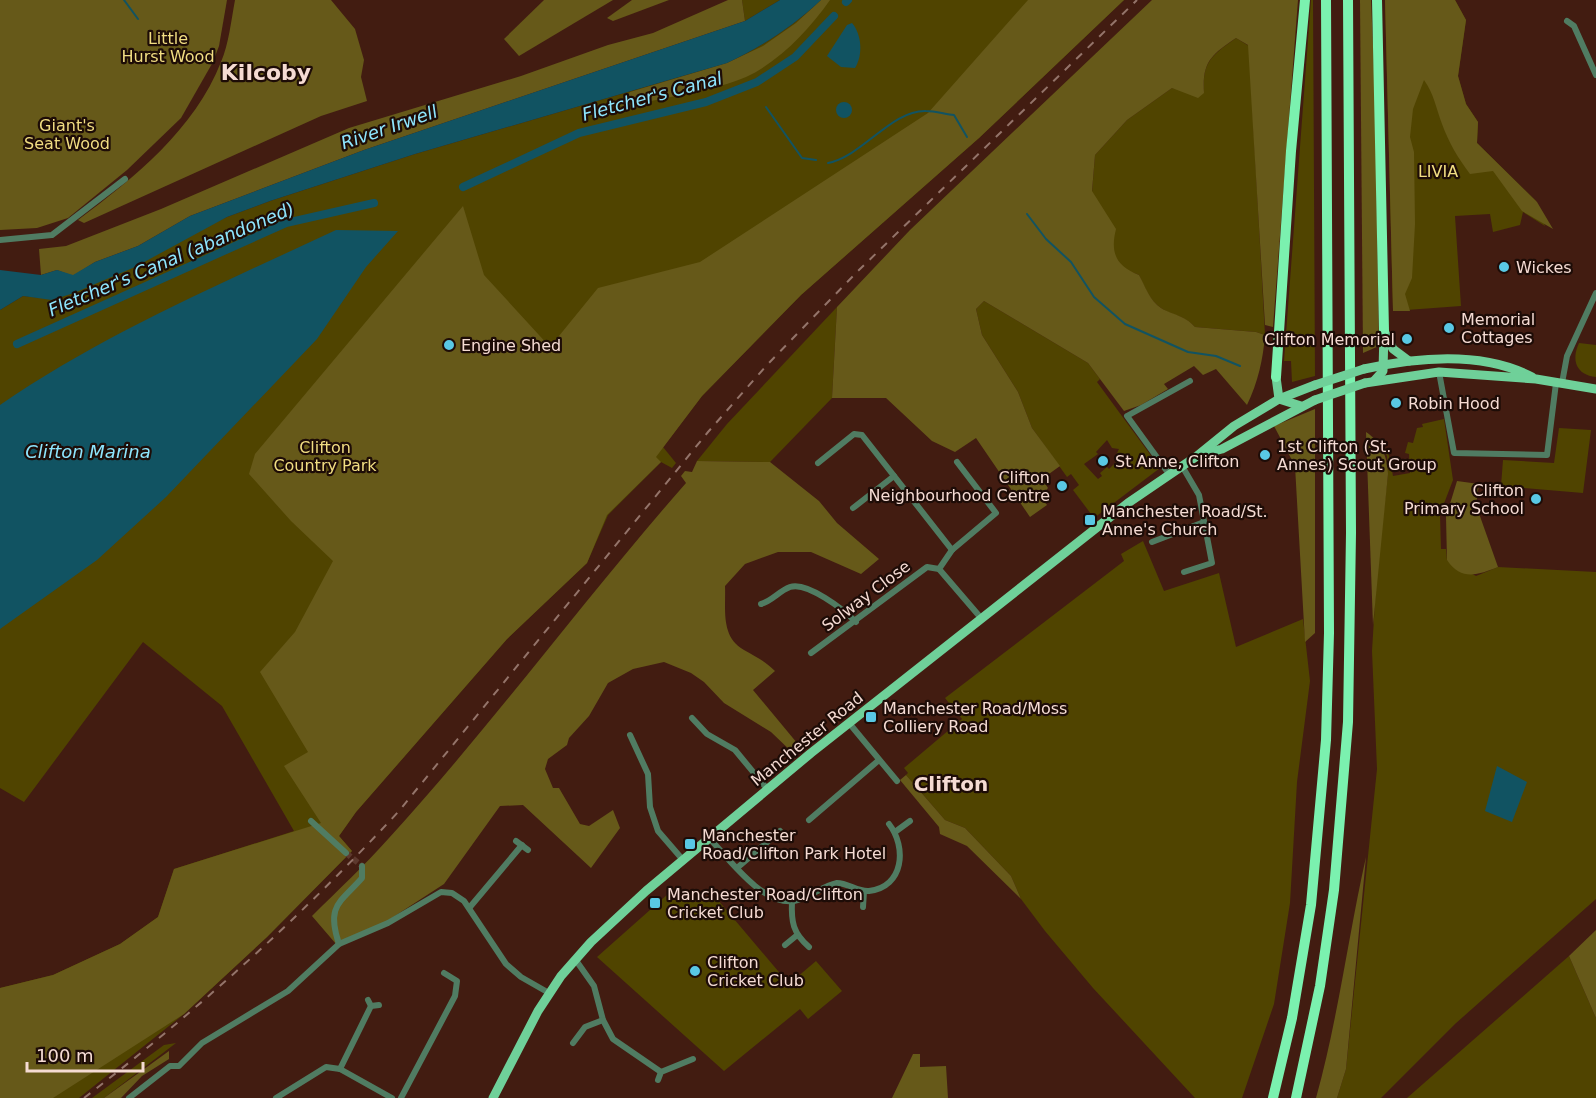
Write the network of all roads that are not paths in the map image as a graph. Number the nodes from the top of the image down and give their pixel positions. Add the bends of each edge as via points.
1 (1305, 0) edge
2 (1326, 0) edge
3 (1348, 0) edge
4 (1377, 0) edge
5 (1567, 21) dead end
6 (1596, 53) edge
7 (1588, 57) junction
8 (1596, 75) edge
9 (125, 179) dead end
10 (0, 240) edge
11 (1596, 293) edge
12 (1384, 331) junction
13 (1409, 361) junction
14 (1383, 365) junction
15 (1440, 372) junction
16 (1276, 377) joint
17 (1536, 379) junction
18 (1190, 381) dead end
19 (1369, 382) junction
20 (1559, 383) junction
21 (1596, 389) edge
22 (1279, 399) junction
23 (1301, 406) junction
24 (1197, 456) junction
25 (957, 462) dead end
26 (818, 463) dead end
27 (1182, 466) junction
28 (1169, 474) junction
29 (894, 476) junction
30 (854, 508) dead end
31 (1204, 522) junction
32 (1152, 542) dead end
33 (952, 550) junction
34 (939, 569) junction
35 (1184, 572) dead end
36 (761, 604) dead end
37 (981, 618) junction
38 (855, 622) junction
39 (810, 653) dead end
40 (692, 718) dead end
41 (849, 723) junction
42 (630, 735) dead end
43 (879, 760) junction
44 (897, 781) dead end
45 (768, 790) junction
46 (809, 820) dead end
47 (311, 821) dead end
48 (910, 821) dead end
49 (889, 824) dead end
50 (780, 831) dead end
51 (895, 832) junction
52 (710, 839) junction
53 (528, 850) dead end
54 (346, 853) tunnel mouth
55 (683, 860) junction
56 (362, 866) dead end
57 (737, 868) junction
58 (864, 891) junction
59 (792, 901) junction
60 (470, 907) junction
61 (863, 907) dead end
62 (796, 936) junction
63 (339, 944) junction
64 (785, 945) dead end
65 (809, 947) dead end
66 (575, 959) junction
67 (444, 973) dead end
68 (549, 993) junction
69 (373, 1003) dead end
70 (603, 1020) junction
71 (573, 1043) dead end
72 (693, 1059) dead end
73 (340, 1069) junction
74 (661, 1072) junction
75 (658, 1080) dead end
76 (129, 1098) edge
77 (276, 1098) edge
78 (392, 1098) edge
79 (401, 1098) edge
80 (493, 1098) edge
81 (1273, 1098) edge
82 (1296, 1098) edge

1 - 16 highway
2 - 81 highway via 1326,740 1311,905 1292,1018
3 - 82 highway via 1348,722 1334,890 1320,986
4 - 12 highway
5 - 7 street via 1574,26
6 - 7 street
7 - 8 street
9 - 10 street via 52,235
11 - 20 street
12 - 13 main road via 1393,349
12 - 14 main road
13 - 14 main road, Manchester Road
13 - 17 main road, Manchester Road via 1483,362 1514,368
14 - 19 main road via 1383,371
14 - 22 main road, Manchester Road, bridge
15 - 17 main road, Manchester Road
15 - 19 main road, Manchester Road
15 - 20 street via 1454,453 1547,455
16 - 22 main road
17 - 20 main road
18 - 28 street via 1127,416
19 - 23 main road, Manchester Road, bridge
20 - 21 main road
22 - 23 main road
22 - 24 main road, Manchester Road via 1234,426
23 - 24 main road, Manchester Road via 1222,449
24 - 27 main road, Manchester Road
25 - 33 street via 996,513
26 - 29 street via 859,433
27 - 28 main road, Manchester Road
27 - 31 street via 1198,495
28 - 37 main road, Manchester Road
29 - 30 street
29 - 33 street
31 - 32 street
31 - 35 street via 1212,563
33 - 34 street
34 - 37 street
34 - 38 street, Solway Close via 927,567
36 - 38 street via 796,586 831,600
37 - 41 main road, Manchester Road
38 - 39 street, Solway Close
40 - 45 street via 707,734 735,750
41 - 43 street
41 - 45 main road, Manchester Road
42 - 55 street via 648,774 650,807 658,831
43 - 44 street
43 - 46 street
45 - 52 main road, Manchester Road
47 - 54 street
48 - 51 street
49 - 51 street
50 - 57 street via 773,842
51 - 58 street via 901,849 899,870 880,888
52 - 55 main road, Manchester Road
52 - 57 street
53 - 60 street via 519,843
55 - 66 main road, Manchester Road
56 - 63 street via 362,878 344,895 334,914
57 - 59 street via 765,893
58 - 59 street via 837,882
58 - 61 street
59 - 62 street via 791,920
60 - 63 street via 456,895 437,893 388,923
60 - 68 street via 506,964
62 - 64 street
62 - 65 street
63 - 76 street via 288,991 202,1043 181,1068 170,1066
66 - 68 main road, Manchester Road
66 - 70 street via 594,986
67 - 79 street via 457,981 455,996
68 - 80 main road, Manchester Road
69 - 73 street
70 - 71 street via 585,1027
70 - 74 street via 617,1044 645,1058
72 - 74 street
73 - 77 street via 322,1068
73 - 78 street
74 - 75 street

